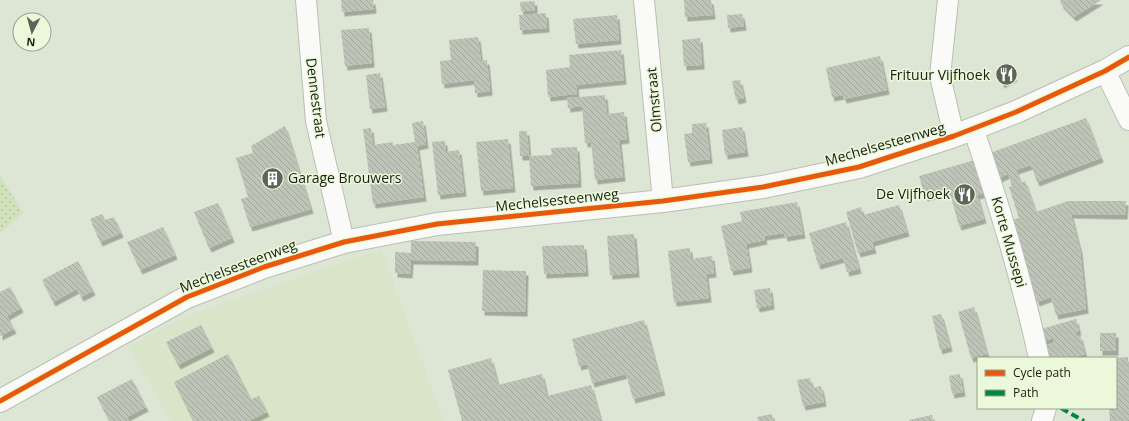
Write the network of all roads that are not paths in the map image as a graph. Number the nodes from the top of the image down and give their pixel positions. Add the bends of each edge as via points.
1 (306, 0) edge
2 (644, 0) edge
3 (948, 0) edge
4 (1129, 57) edge
5 (1105, 71) junction
6 (1129, 120) edge
7 (964, 132) junction
8 (663, 201) junction
9 (344, 242) junction
10 (1039, 357) edge
11 (0, 401) edge
12 (1046, 409) edge
13 (1042, 421) edge

1 - 9 street, Dennestraat via 316,121
2 - 8 street, Olmstraat
3 - 7 street, Korte Mussepi via 940,76
4 - 5 main road, Mechelsesteenweg
5 - 6 street
5 - 7 main road, Mechelsesteenweg via 1016,112
7 - 8 main road, Mechelsesteenweg via 859,167 763,187
7 - 10 street, Korte Mussepi via 1004,220
8 - 9 main road, Mechelsesteenweg via 438,224
9 - 11 main road, Mechelsesteenweg via 264,267 187,297
12 - 13 street

